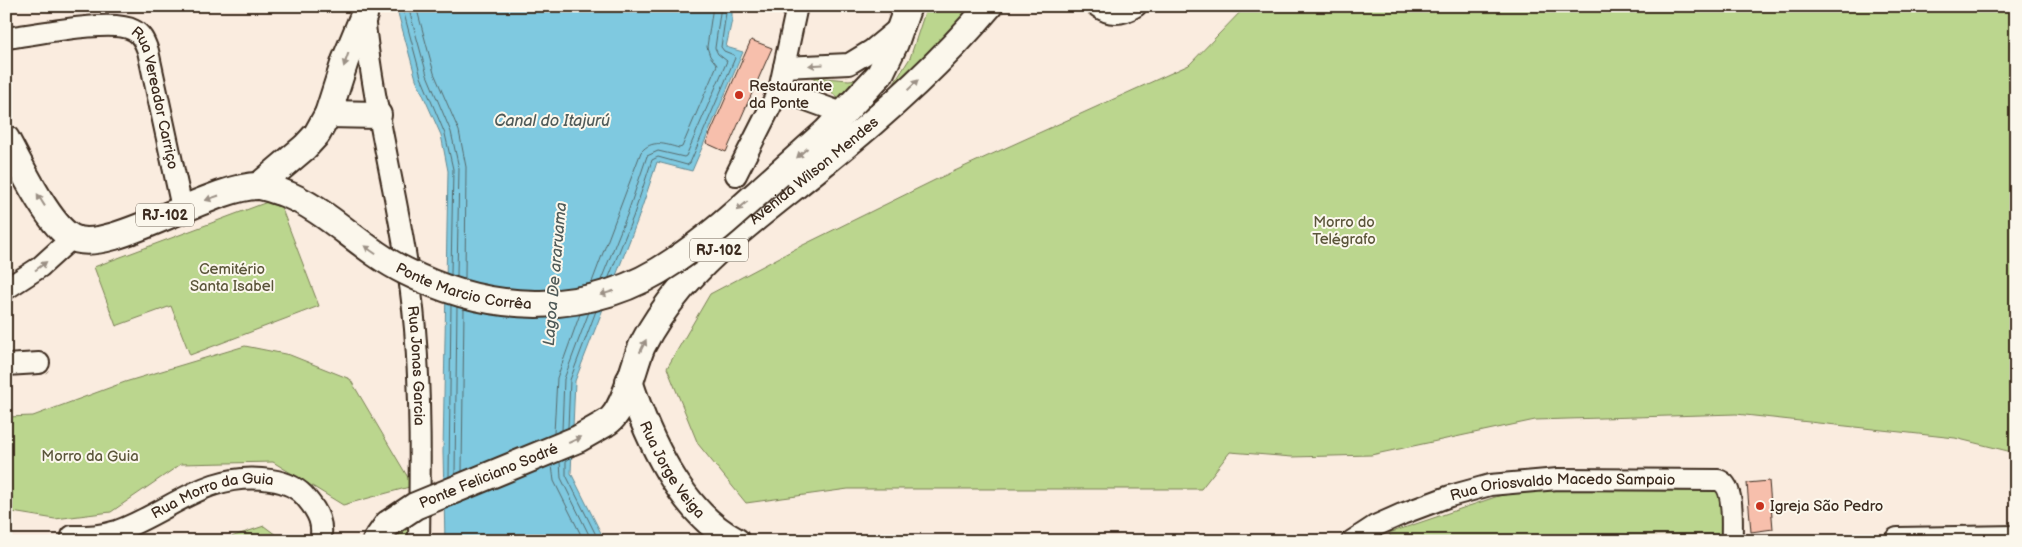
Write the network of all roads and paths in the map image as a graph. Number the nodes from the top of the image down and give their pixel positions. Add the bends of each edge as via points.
1 (797, 6) edge
2 (989, 6) edge
3 (1097, 6) edge
4 (1136, 6) edge
5 (364, 11) edge
6 (905, 16) edge
7 (6, 38) edge
8 (784, 67) junction
9 (779, 90) junction
10 (842, 113) junction
11 (328, 114) junction
12 (378, 115) junction
13 (878, 118) junction
14 (6, 139) edge
15 (779, 174) joint
16 (15, 175) edge
17 (736, 175) dead end
18 (270, 189) junction
19 (182, 208) junction
20 (72, 238) junction
21 (6, 289) edge
22 (39, 363) dead end
23 (6, 365) edge
24 (629, 381) junction
25 (608, 422) junction
26 (657, 447) junction
27 (382, 532) edge
28 (72, 536) dead end
29 (2016, 539) edge
30 (320, 541) edge
31 (419, 541) edge
32 (736, 541) edge
33 (1352, 541) edge
34 (1732, 541) edge
35 (1898, 541) edge

1 - 8 street
13 -> 2 main road, Avenida Wilson Mendes / RJ-102 via 968,32
3 - 4 street via 1116,14
5 -> 11 main road
5 - 12 street, Rua Jonas Garcia
6 -> 8 street via 872,50 849,64
6 - 10 main road, Avenida Wilson Mendes / RJ-102 via 880,74
7 - 19 street, Rua Vereador Carriço via 100,26 124,26 138,33 148,51
8 - 9 street
9 - 10 street
9 - 17 street
10 - 13 main road
10 -> 15 main road, Avenida Wilson Mendes / RJ-102 via 826,132
11 - 12 main road
11 - 18 main road via 306,147
12 - 31 street, Rua Jonas Garcia via 415,328 420,457
24 -> 13 main road, Avenida Wilson Mendes / RJ-102 via 642,346 660,314 702,265
14 - 16 main road
15 -> 18 main road, Ponte Marcio Corrêa / RJ-102, bridge via 695,246 651,274 593,298 538,304 488,301 430,282 380,257 308,204
20 -> 16 main road
18 -> 19 main road, RJ-102 via 226,193
19 - 20 main road, RJ-102 via 110,238 96,241
21 -> 20 street via 40,267
22 - 23 street
24 - 25 main road, Avenida Wilson Mendes / RJ-102 via 622,403
24 - 26 main road, Rua Jorge Veiga
25 - 26 main road via 631,429
27 -> 25 main road, Ponte Feliciano Sodré / RJ-102, bridge via 415,506 578,439
26 - 32 main road, Rua Jorge Veiga via 695,508 718,530
28 - 30 street, Rua Morro da Guia via 119,530 202,487 233,479 263,479 293,486 304,495 319,518
29 - 35 main road
33 - 34 street, Rua Oriosvaldo Macedo Sampaio via 1375,526 1450,496 1490,485 1558,478 1725,482 1730,495

